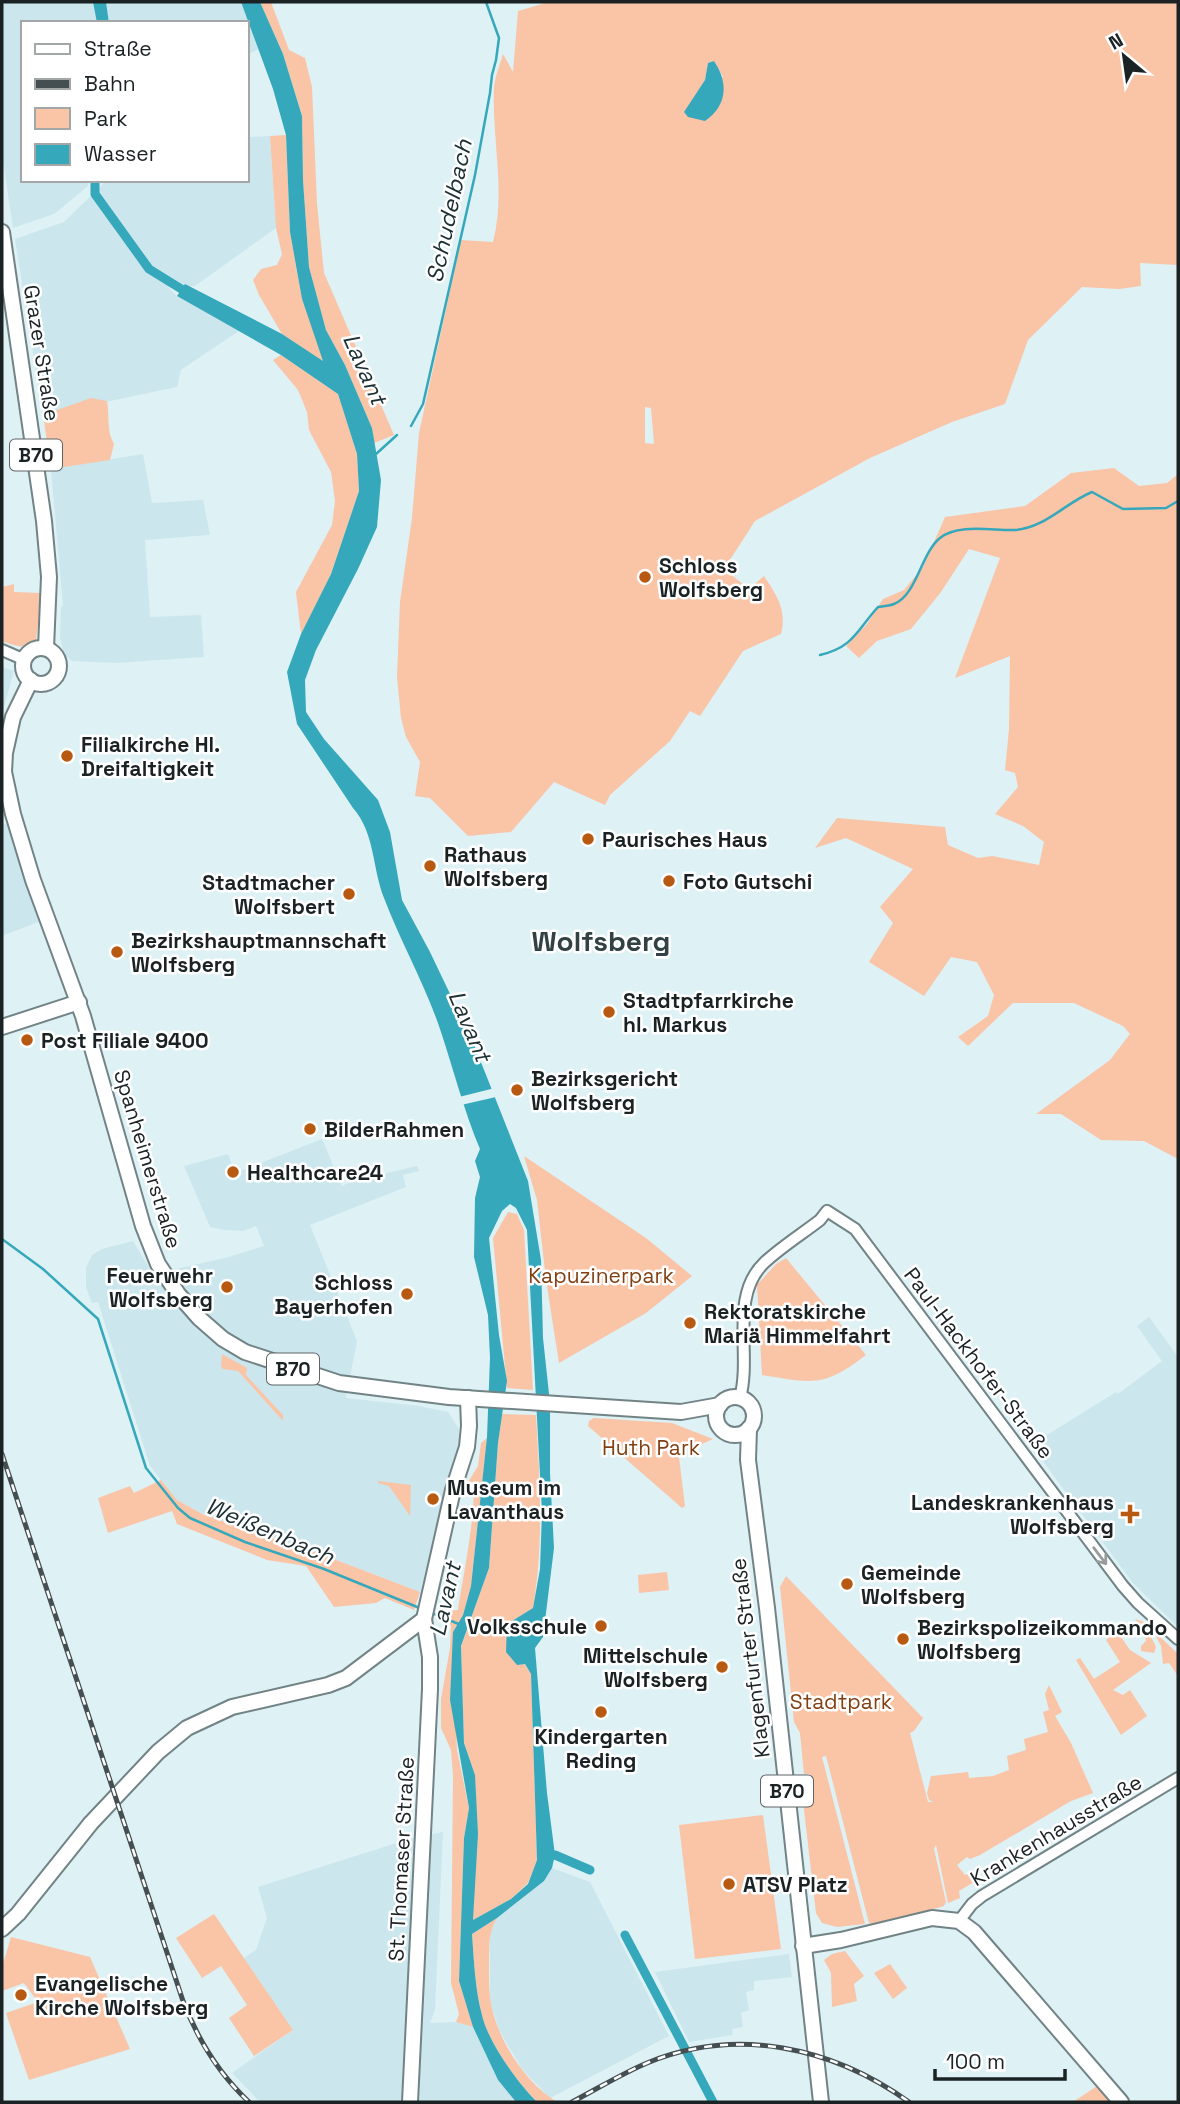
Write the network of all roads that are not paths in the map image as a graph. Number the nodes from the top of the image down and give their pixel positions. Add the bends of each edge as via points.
1 (2, 232) edge
2 (46, 649) junction
3 (2, 650) edge
4 (25, 660) junction
5 (31, 680) junction
6 (7, 816) edge
7 (79, 1002) junction
8 (2, 1027) edge
9 (473, 1398) junction
10 (740, 1398) junction
11 (720, 1405) junction
12 (687, 1413) junction
13 (717, 1422) junction
14 (749, 1429) junction
15 (734, 1435) junction
16 (748, 1460) junction
17 (424, 1619) junction
18 (1178, 1639) edge
19 (1178, 1778) edge
20 (959, 1921) junction
21 (2, 1929) edge
22 (803, 1946) junction
23 (410, 2102) edge
24 (821, 2102) edge
25 (1121, 2102) edge

1 - 2 main road, Grazer Straße / B70 via 44,521 49,577
2 - 4 main road via 33,650
2 - 5 main road, B70 via 56,656 57,674 49,682
3 - 4 street
4 - 5 main road via 24,671
5 - 6 main road, Spanheimerstraße / B70 via 13,717 5,753
6 - 7 main road, Spanheimerstraße / B70
7 - 8 main road
7 - 9 main road, Spanheimerstraße / B70 via 150,1245 178,1294 206,1325 245,1353 339,1383
9 - 12 main road, Spanheimerstraße / B70
9 - 17 main road via 467,1447
10 - 11 main road, B70 via 729,1398
10 - 14 main road, B70 via 753,1410
10 -> 18 street, Paul-Hackhofer-Straße via 745,1302 751,1281 764,1263 827,1211 855,1229 1123,1586
11 - 12 main road, Spanheimerstraße / B70
11 - 13 main road
12 - 13 main road, Spanheimerstraße / B70
13 - 15 main road, B70 via 723,1431
14 - 15 main road
14 - 16 main road, Klagenfurter Straße / B70
15 - 16 main road, Klagenfurter Straße / B70
16 - 22 main road, Klagenfurter Straße / B70
17 - 21 main road via 346,1678 232,1707 187,1728 91,1823
17 - 23 main road, St. Thomaser Straße via 430,1689
19 - 20 street, Krankenhausstraße via 982,1896
20 - 22 main road via 932,1918
20 - 25 main road via 968,1925
22 - 24 main road, Klagenfurter Straße / B70

